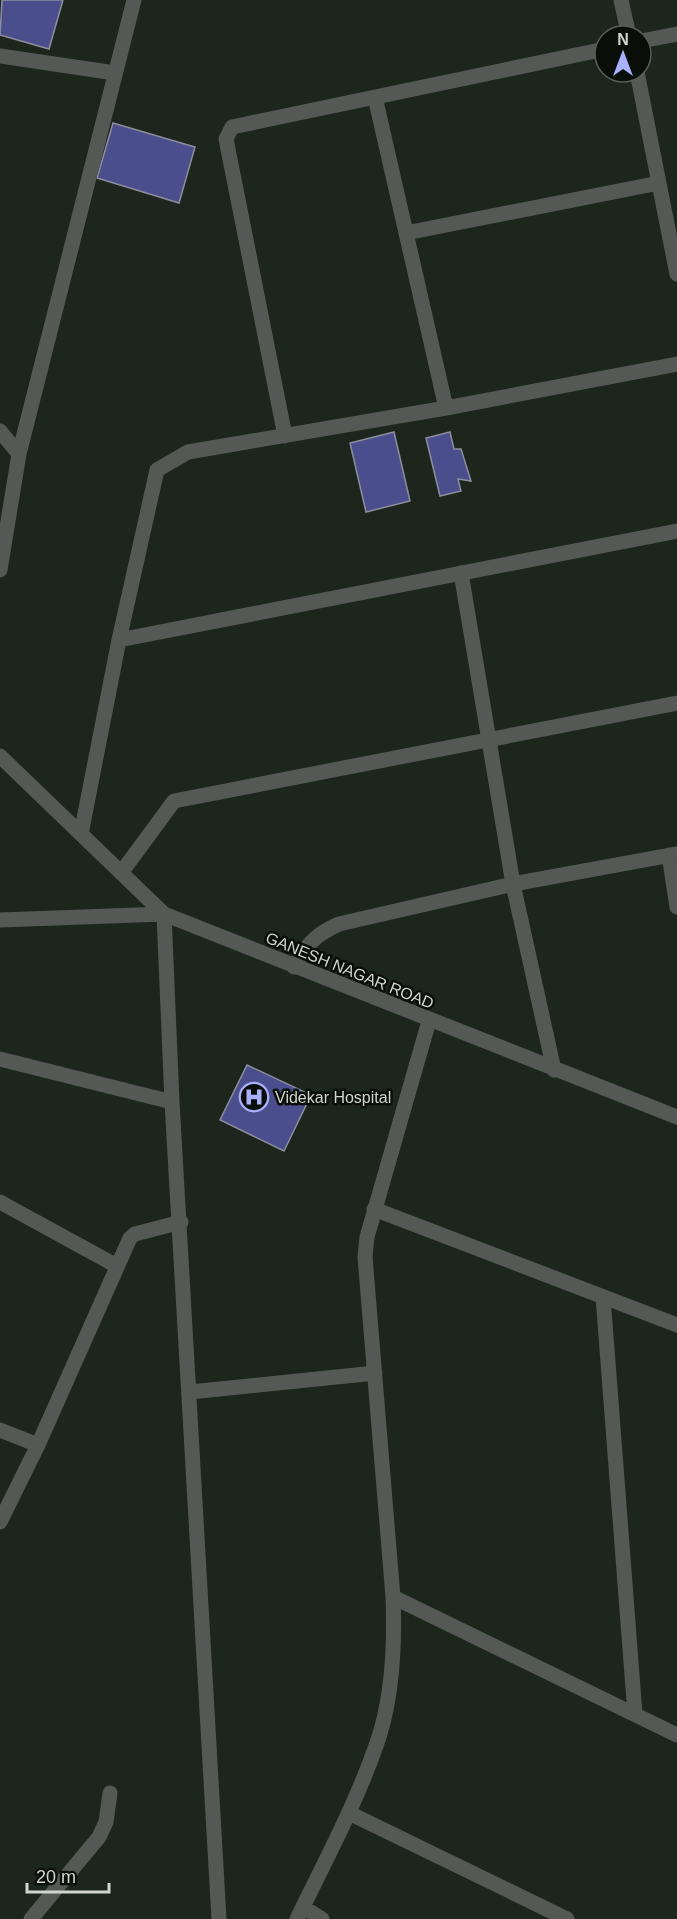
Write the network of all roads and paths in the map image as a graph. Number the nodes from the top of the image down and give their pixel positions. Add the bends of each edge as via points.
1 (134, 0) edge
2 (621, 0) edge
3 (626, 24) edge
4 (677, 34) edge
5 (653, 39) edge
6 (593, 52) edge
7 (0, 56) edge
8 (115, 73) junction
9 (639, 84) edge
10 (375, 97) junction
11 (659, 183) junction
12 (406, 233) junction
13 (677, 274) edge
14 (677, 364) edge
15 (446, 408) junction
16 (0, 431) edge
17 (285, 436) junction
18 (19, 454) junction
19 (677, 531) edge
20 (0, 570) edge
21 (461, 573) junction
22 (119, 640) junction
23 (677, 703) edge
24 (490, 740) junction
25 (0, 756) edge
26 (81, 834) junction
27 (673, 855) edge
28 (121, 873) junction
29 (513, 884) junction
30 (677, 907) edge
31 (164, 914) junction
32 (0, 920) edge
33 (294, 967) junction
34 (429, 1020) junction
35 (0, 1059) edge
36 (554, 1070) junction
37 (172, 1102) junction
38 (677, 1117) edge
39 (0, 1202) edge
40 (375, 1209) junction
41 (181, 1222) junction
42 (117, 1266) junction
43 (603, 1297) junction
44 (677, 1325) edge
45 (375, 1373) junction
46 (190, 1392) junction
47 (0, 1430) edge
48 (38, 1445) junction
49 (0, 1522) edge
50 (393, 1598) junction
51 (635, 1714) junction
52 (677, 1735) edge
53 (110, 1793) dead end
54 (349, 1813) junction
55 (300, 1913) edge
56 (31, 1919) edge
57 (219, 1919) edge
58 (322, 1919) edge
59 (567, 1919) edge

1 - 8 street
2 - 3 street
4 - 5 street
6 - 10 street
7 - 8 street
8 - 18 street
9 - 11 street
10 - 12 street
10 - 17 street via 232,127 226,139
11 - 12 street
11 - 13 street
12 - 15 street
14 - 15 street
15 - 17 street
16 - 18 street
17 - 22 street via 188,452 156,470
18 - 20 street
19 - 21 street
21 - 22 street
21 - 24 street
22 - 26 street
23 - 24 street
24 - 28 street via 174,801
24 - 29 street
25 - 26 street
26 - 28 street
27 - 29 street
27 - 30 street
28 - 31 street
29 - 33 street via 339,924 307,943
29 - 36 street
31 - 32 street, GANESH NAGAR ROAD
31 - 33 street, GANESH NAGAR ROAD
31 - 37 street
33 - 34 street, GANESH NAGAR ROAD
34 - 36 street, GANESH NAGAR ROAD
34 - 40 street
35 - 37 street
36 - 38 street, GANESH NAGAR ROAD
37 - 41 street
39 - 42 street
40 - 43 street
40 - 45 street via 365,1257
41 - 42 street via 135,1234
41 - 46 street
42 - 48 street
43 - 44 street
43 - 51 street
45 - 46 street
45 - 50 street
46 - 57 street
47 - 48 street
48 - 49 street
50 - 51 street
50 - 54 street via 395,1638 390,1689 378,1742
51 - 52 street
53 - 56 street via 106,1822 99,1837
54 - 55 street
54 - 59 street
55 - 58 street

